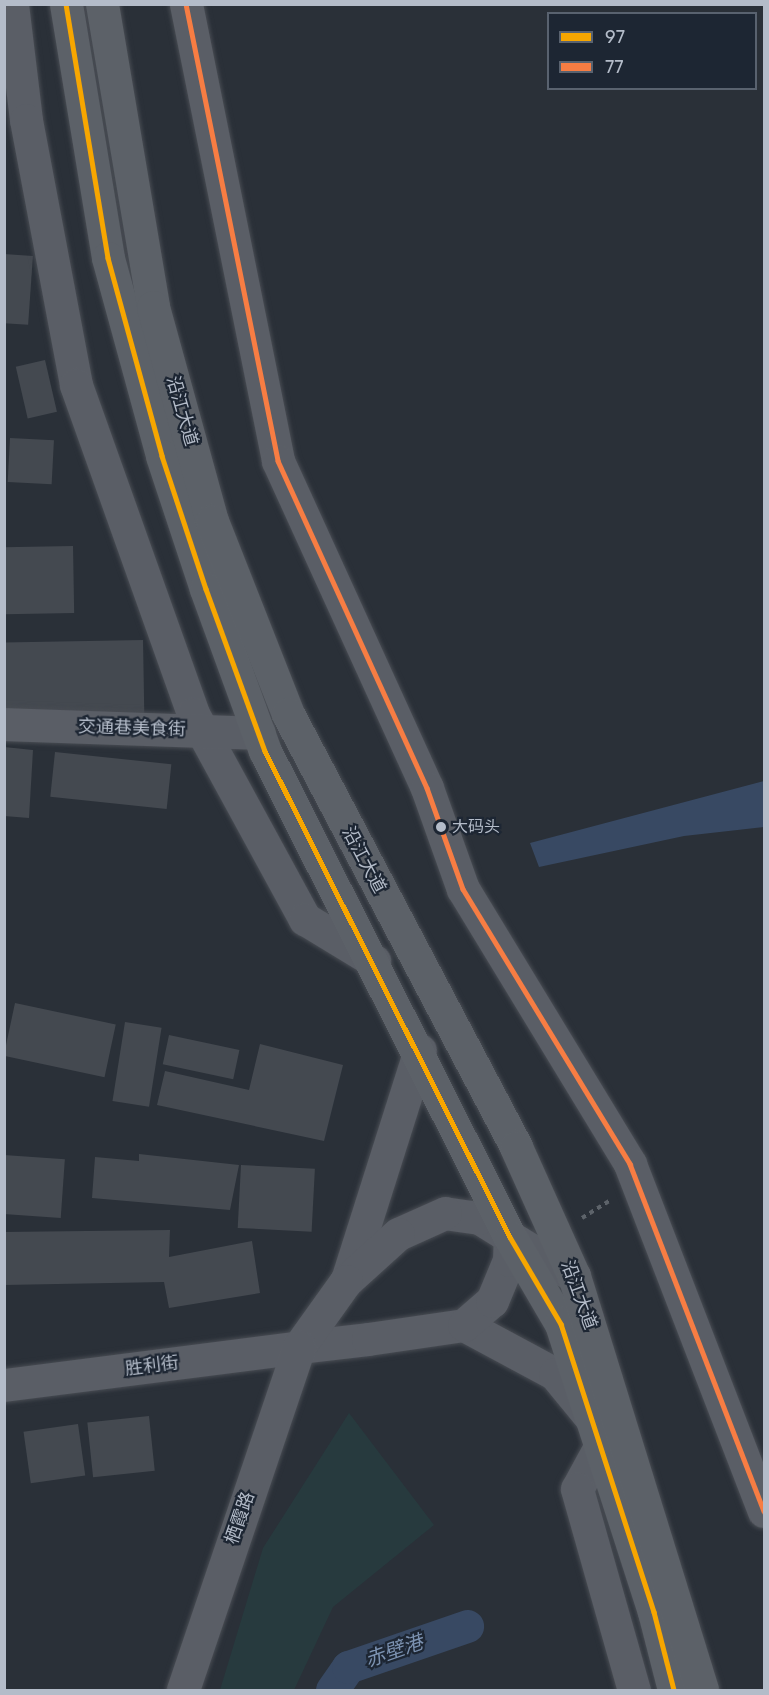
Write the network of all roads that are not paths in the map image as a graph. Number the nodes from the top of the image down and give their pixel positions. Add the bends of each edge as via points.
1 (12, 4) edge
2 (66, 4) edge
3 (102, 4) edge
4 (186, 4) edge
5 (4, 724) edge
6 (202, 731) junction
7 (259, 733) junction
8 (374, 961) junction
9 (420, 1050) junction
10 (510, 1237) junction
11 (574, 1276) junction
12 (346, 1281) junction
13 (464, 1325) junction
14 (299, 1347) junction
15 (4, 1385) edge
16 (597, 1432) junction
17 (765, 1511) edge
18 (183, 1690) edge
19 (634, 1690) edge
20 (674, 1690) edge
21 (702, 1690) edge

1 - 6 street via 26,120 76,386
2 - 7 main road, 沿江大道 via 108,258 162,456
3 - 11 main road, 沿江大道 via 153,307 212,521 288,714 516,1148
4 - 17 street via 278,461 427,788 463,889 638,1183
5 - 6 street, 交通巷美食街
6 - 7 street, 交通巷美食街
6 - 8 street via 305,919
7 - 8 main road, 沿江大道
8 - 9 main road, 沿江大道
9 - 10 main road, 沿江大道
9 - 12 street
10 - 11 street
10 - 12 street via 479,1218 446,1212 398,1234
10 - 13 street via 509,1260 492,1301
10 - 16 main road, 沿江大道 via 561,1324
11 - 21 main road, 沿江大道
12 - 14 street, 栖霞路
13 - 14 street, 胜利街
13 - 16 street via 555,1374
14 - 15 street, 胜利街
14 - 18 street, 栖霞路
16 - 19 street via 577,1489
16 - 20 main road, 沿江大道

